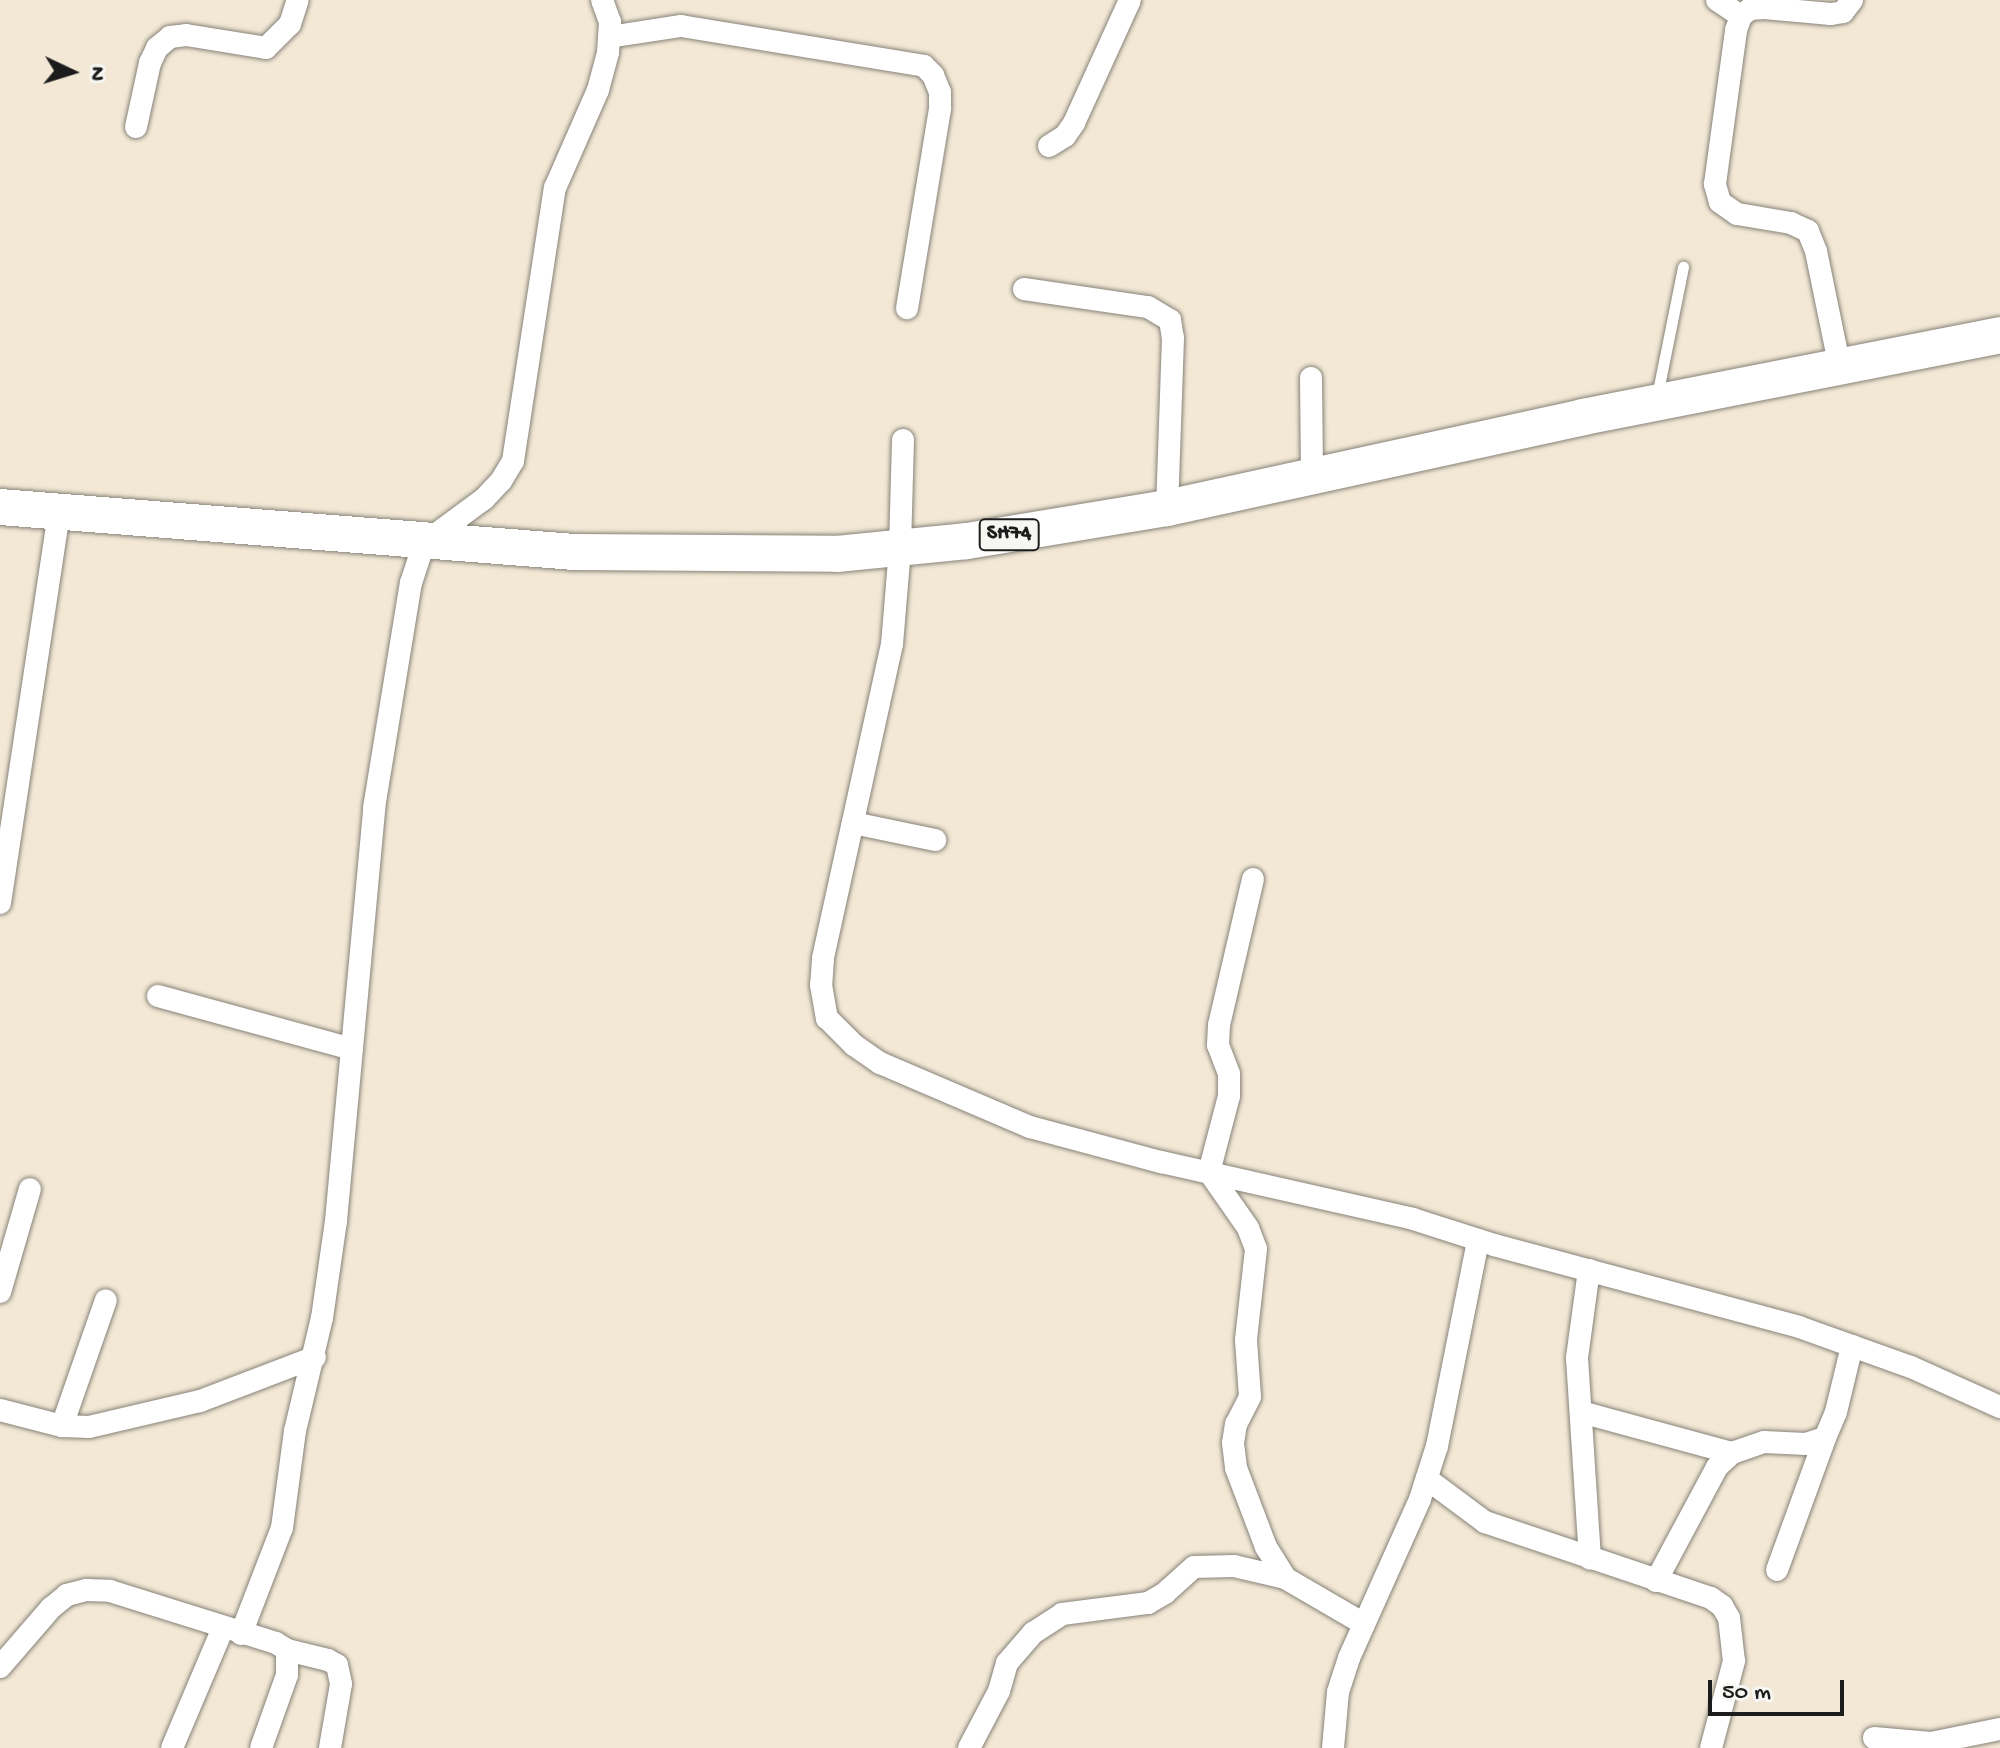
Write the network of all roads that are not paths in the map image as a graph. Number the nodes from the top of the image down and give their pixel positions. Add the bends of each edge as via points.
1 (298, 0) edge
2 (602, 0) edge
3 (1130, 0) edge
4 (1717, 0) edge
5 (1852, 0) edge
6 (1741, 16) junction
7 (609, 37) junction
8 (136, 127) dead end
9 (1049, 146) dead end
10 (1683, 267) dead end
11 (1024, 289) dead end
12 (907, 308) dead end
13 (2000, 335) edge
14 (1840, 368) junction
15 (1311, 378) dead end
16 (1655, 404) junction
17 (903, 440) dead end
18 (1312, 475) junction
19 (0, 507) edge
20 (1167, 508) junction
21 (59, 513) junction
22 (424, 543) junction
23 (900, 549) junction
24 (7, 803) edge
25 (853, 823) junction
26 (935, 840) dead end
27 (1253, 879) dead end
28 (0, 903) edge
29 (158, 996) dead end
30 (352, 1049) junction
31 (1209, 1172) junction
32 (30, 1189) dead end
33 (1478, 1240) junction
34 (1589, 1270) junction
35 (0, 1292) edge
36 (106, 1300) dead end
37 (1852, 1346) junction
38 (315, 1357) junction
39 (2000, 1407) edge
40 (0, 1410) edge
41 (1581, 1412) junction
42 (62, 1426) junction
43 (1825, 1438) junction
44 (1732, 1453) junction
45 (1427, 1479) junction
46 (1590, 1559) junction
47 (1777, 1570) dead end
48 (1285, 1578) junction
49 (1656, 1581) junction
50 (1364, 1624) junction
51 (232, 1631) junction
52 (287, 1650) junction
53 (0, 1667) edge
54 (2000, 1729) edge
55 (1874, 1738) dead end
56 (1933, 1745) edge
57 (172, 1748) edge
58 (261, 1748) edge
59 (330, 1748) edge
60 (969, 1748) edge
61 (1333, 1748) edge
62 (1711, 1748) edge

1 - 8 street via 290,24 266,48 170,37 150,63
2 - 7 street
3 - 9 street via 1074,123
4 - 6 street
5 - 6 street via 1843,12 1831,14 1764,8
6 - 14 street via 1715,163 1716,193 1737,214 1808,231
7 - 12 street via 681,26 924,66 940,92 940,109
7 - 22 street via 598,90 555,188 513,461 484,499
10 - 16 lane
11 - 20 street via 1148,307 1170,320
13 - 14 highway, SH74
14 - 16 highway, SH74
15 - 18 street
16 - 18 highway, SH74
17 - 23 street
18 - 20 highway, SH74
19 - 21 highway, SH74
20 - 23 highway, SH74
21 - 22 highway, SH74
21 - 24 street
22 - 23 highway, SH74 via 729,556
22 - 30 street via 411,583 383,739
23 - 25 street via 892,644
24 - 28 street
25 - 26 street
25 - 31 street via 821,985 827,1018 854,1045 880,1063 1030,1127
27 - 31 street via 1219,1025 1229,1096
29 - 30 street
30 - 38 street via 336,1221
31 - 33 street via 1413,1219
31 - 48 street via 1248,1228 1256,1249 1246,1340 1250,1397 1233,1443 1236,1468 1266,1547
32 - 35 street
33 - 34 street
33 - 45 street
34 - 37 street
34 - 41 street via 1577,1358
36 - 42 street
37 - 39 street
37 - 43 street
38 - 42 street via 200,1401 89,1427
38 - 51 street via 295,1431 282,1528
40 - 42 street
41 - 44 street
41 - 46 street
43 - 44 street via 1806,1444 1764,1442
43 - 47 street
44 - 49 street via 1717,1467
45 - 46 street via 1485,1522
45 - 50 street
46 - 49 street
48 - 50 street
48 - 60 street via 1209,1564 1194,1567 1148,1603 1079,1610 1046,1622 1020,1643 1007,1663 993,1705
49 - 62 street via 1711,1598 1729,1618 1734,1661
50 - 61 street via 1338,1692
51 - 52 street
51 - 53 street via 110,1591 86,1590 67,1595 51,1608
51 - 57 street
52 - 58 street via 287,1675
52 - 59 street via 328,1660 341,1674
54 - 56 street
55 - 56 street

